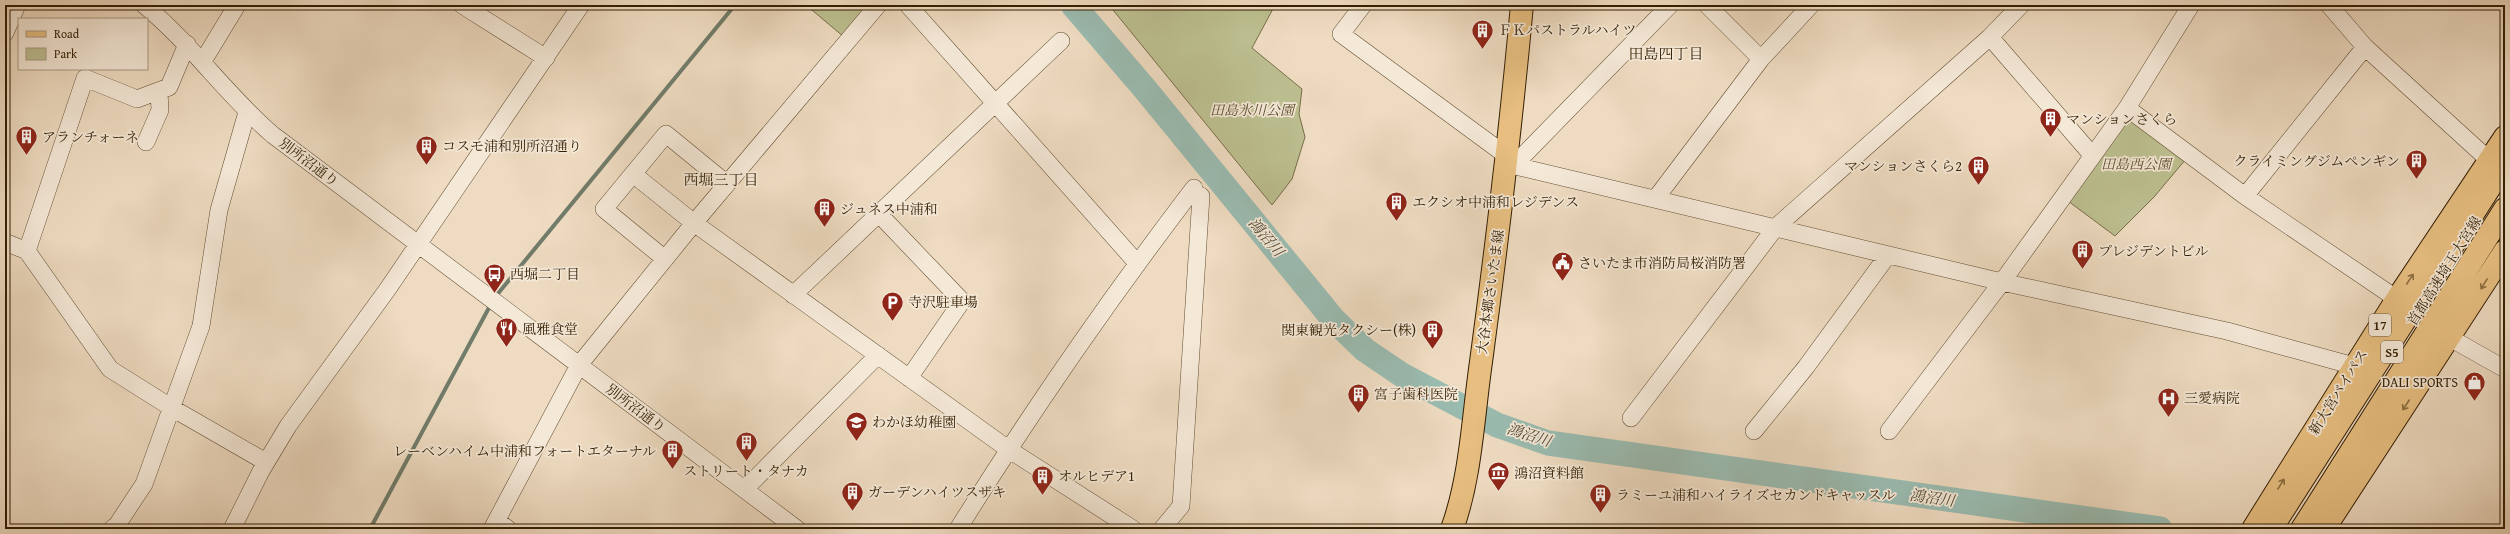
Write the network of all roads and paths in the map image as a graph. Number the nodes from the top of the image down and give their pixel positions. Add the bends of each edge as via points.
1 (17, 5) edge
2 (144, 5) edge
3 (237, 5) edge
4 (462, 5) edge
5 (581, 5) edge
6 (878, 5) edge
7 (908, 5) edge
8 (1363, 5) edge
9 (1522, 5) edge
10 (1670, 5) edge
11 (1707, 5) edge
12 (1811, 5) edge
13 (2021, 5) edge
14 (2191, 5) edge
15 (2329, 5) edge
16 (5, 34) edge
17 (1990, 37) junction
18 (1062, 41) dead end
19 (187, 44) junction
20 (2365, 47) junction
21 (546, 58) junction
22 (1761, 59) junction
23 (203, 61) junction
24 (159, 92) junction
25 (996, 104) junction
26 (2127, 108) junction
27 (247, 112) junction
28 (2505, 137) edge
29 (146, 142) dead end
30 (2092, 155) junction
31 (1509, 162) junction
32 (2500, 167) edge
33 (633, 174) junction
34 (727, 184) junction
35 (2245, 196) junction
36 (1656, 198) junction
37 (2505, 209) edge
38 (879, 214) junction
39 (2505, 219) edge
40 (694, 223) junction
41 (1776, 227) junction
42 (5, 242) edge
43 (417, 245) junction
44 (28, 251) junction
45 (2505, 251) edge
46 (1888, 255) junction
47 (665, 259) junction
48 (1137, 263) junction
49 (2002, 282) junction
50 (793, 294) junction
51 (2397, 299) junction
52 (2450, 338) junction
53 (878, 355) junction
54 (579, 365) junction
55 (2354, 366) junction
56 (2505, 369) edge
57 (909, 378) junction
58 (172, 408) junction
59 (1631, 418) dead end
60 (1754, 431) dead end
61 (1889, 431) dead end
62 (1008, 449) junction
63 (266, 462) junction
64 (745, 489) junction
65 (2268, 525) edge
66 (499, 526) edge
67 (793, 528) edge
68 (2314, 528) edge
69 (112, 529) edge
70 (232, 529) edge
71 (958, 529) edge
72 (1133, 529) edge
73 (1162, 529) edge
74 (1452, 529) edge

1 - 16 street
2 - 19 street, 別所沼通り
3 - 23 street
4 - 21 street
5 - 21 street
6 - 34 street
7 - 25 street
8 - 31 street via 1341,34
9 - 31 main road, 大谷本郷さいたま線
10 - 31 street
11 - 22 street
12 - 22 street
13 - 17 street
14 - 26 street
15 - 20 street
17 - 30 street
17 - 41 street
18 - 25 street
19 - 23 street, 別所沼通り
19 - 24 street via 169,87
20 - 32 street
20 - 35 street
21 - 43 street
22 - 36 street
23 - 27 street, 別所沼通り
24 - 29 street via 160,110
24 - 44 street via 137,99 85,78
25 - 38 street
25 - 48 street
26 - 30 street
26 - 35 street
27 - 43 street, 別所沼通り via 273,135
27 - 58 street via 219,210 200,326
28 - 32 main road, 新大宮バイパス / 17
30 - 49 street
31 - 36 street
31 - 74 main road, 大谷本郷さいたま線 via 1463,484
51 -> 32 main road, 新大宮バイパス / 17
32 - 65 main road, 首都高速埼玉大宮線 / S5
33 - 34 street via 666,134
33 - 40 street
33 - 47 street via 604,209
34 - 40 street
35 - 51 street
36 - 41 street
37 - 68 main road, 首都高速埼玉大宮線 / S5
38 - 50 street
38 - 57 street via 962,301
39 - 68 main road
40 - 47 street
40 - 50 street
41 - 46 street
41 - 59 street
42 - 44 street
43 - 54 street, 別所沼通り
43 - 63 street via 319,381
44 - 58 street via 110,370
45 -> 52 main road
46 - 49 street
46 - 60 street via 1806,367
47 - 54 street
48 - 62 street
48 - 73 street via 1198,192 1181,506
49 - 55 street via 2227,331
49 - 61 street
50 - 53 street
51 - 55 main road, 新大宮バイパス / 17
52 - 56 street
52 -> 68 main road
53 - 57 street
53 - 64 street
54 - 64 street, 別所沼通り
54 - 66 street
65 -> 55 main road, 新大宮バイパス / 17
57 - 62 street
58 - 63 street
58 - 69 street via 144,484
62 - 71 street
62 - 72 street
63 - 70 street
64 - 67 street, 別所沼通り

